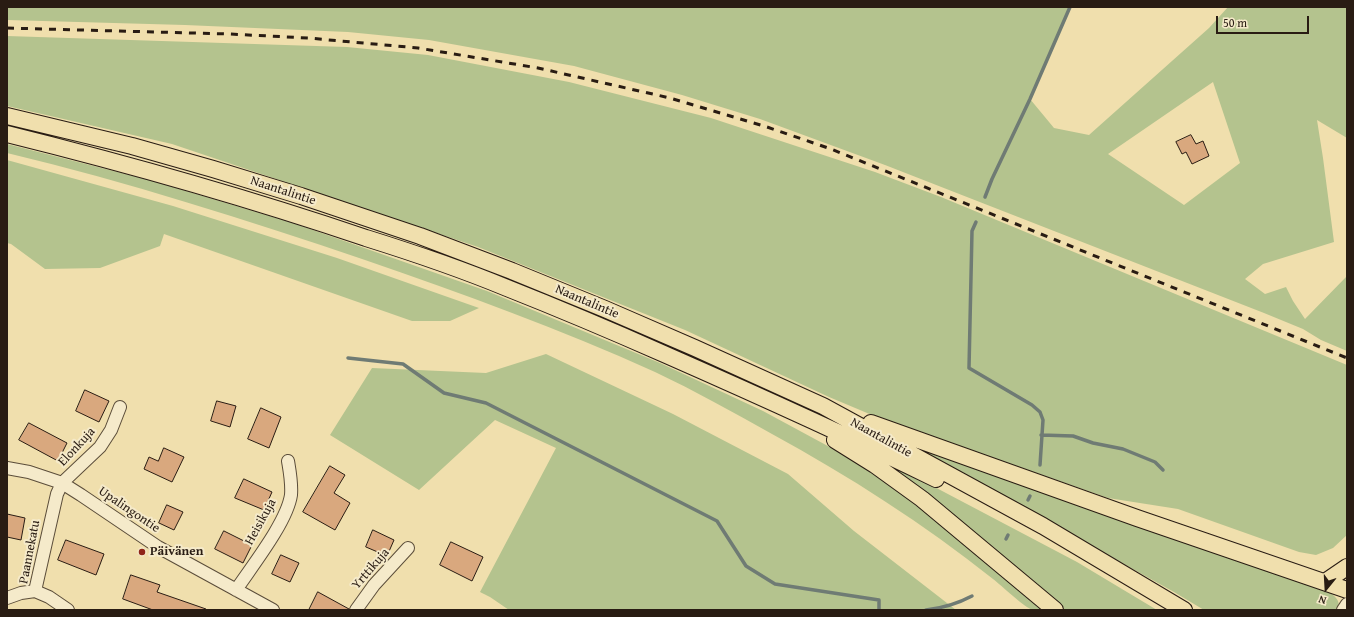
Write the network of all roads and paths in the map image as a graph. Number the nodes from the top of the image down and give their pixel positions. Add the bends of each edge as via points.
1 (7, 116) edge
2 (7, 134) edge
3 (778, 404) junction
4 (823, 406) junction
5 (120, 407) dead end
6 (288, 461) dead end
7 (7, 468) edge
8 (62, 483) junction
9 (408, 548) dead end
10 (1347, 566) edge
11 (1129, 578) junction
12 (1325, 582) junction
13 (236, 590) junction
14 (1347, 590) edge
15 (35, 591) junction
16 (7, 598) edge
17 (1347, 604) edge
18 (68, 610) edge
19 (273, 610) edge
20 (356, 610) edge
21 (1055, 610) edge
22 (1184, 610) edge
23 (1343, 610) edge

1 - 4 main road, Naantalintie via 132,146 213,169 420,236 605,309
2 - 3 main road, Naantalintie via 196,183 295,213 414,254 506,287 596,324
3 - 11 main road, Naantalintie via 937,480
3 - 21 main road via 922,499
4 - 11 main road, Naantalintie via 1036,522
4 - 12 main road
5 - 8 street, Elonkuja via 111,430 100,447
6 - 13 street, Heisikuja via 292,480 284,514
7 - 8 street, Upalingontie
8 - 13 street, Upalingontie via 158,547
8 - 15 street, Paannekatu via 57,494
9 - 20 street, Yrttikuja via 374,585
10 - 12 main road
11 - 22 main road, Naantalintie
12 - 14 main road
13 - 19 street, Upalingontie
15 - 16 street
15 - 18 street, Paannekatu
17 - 23 street

